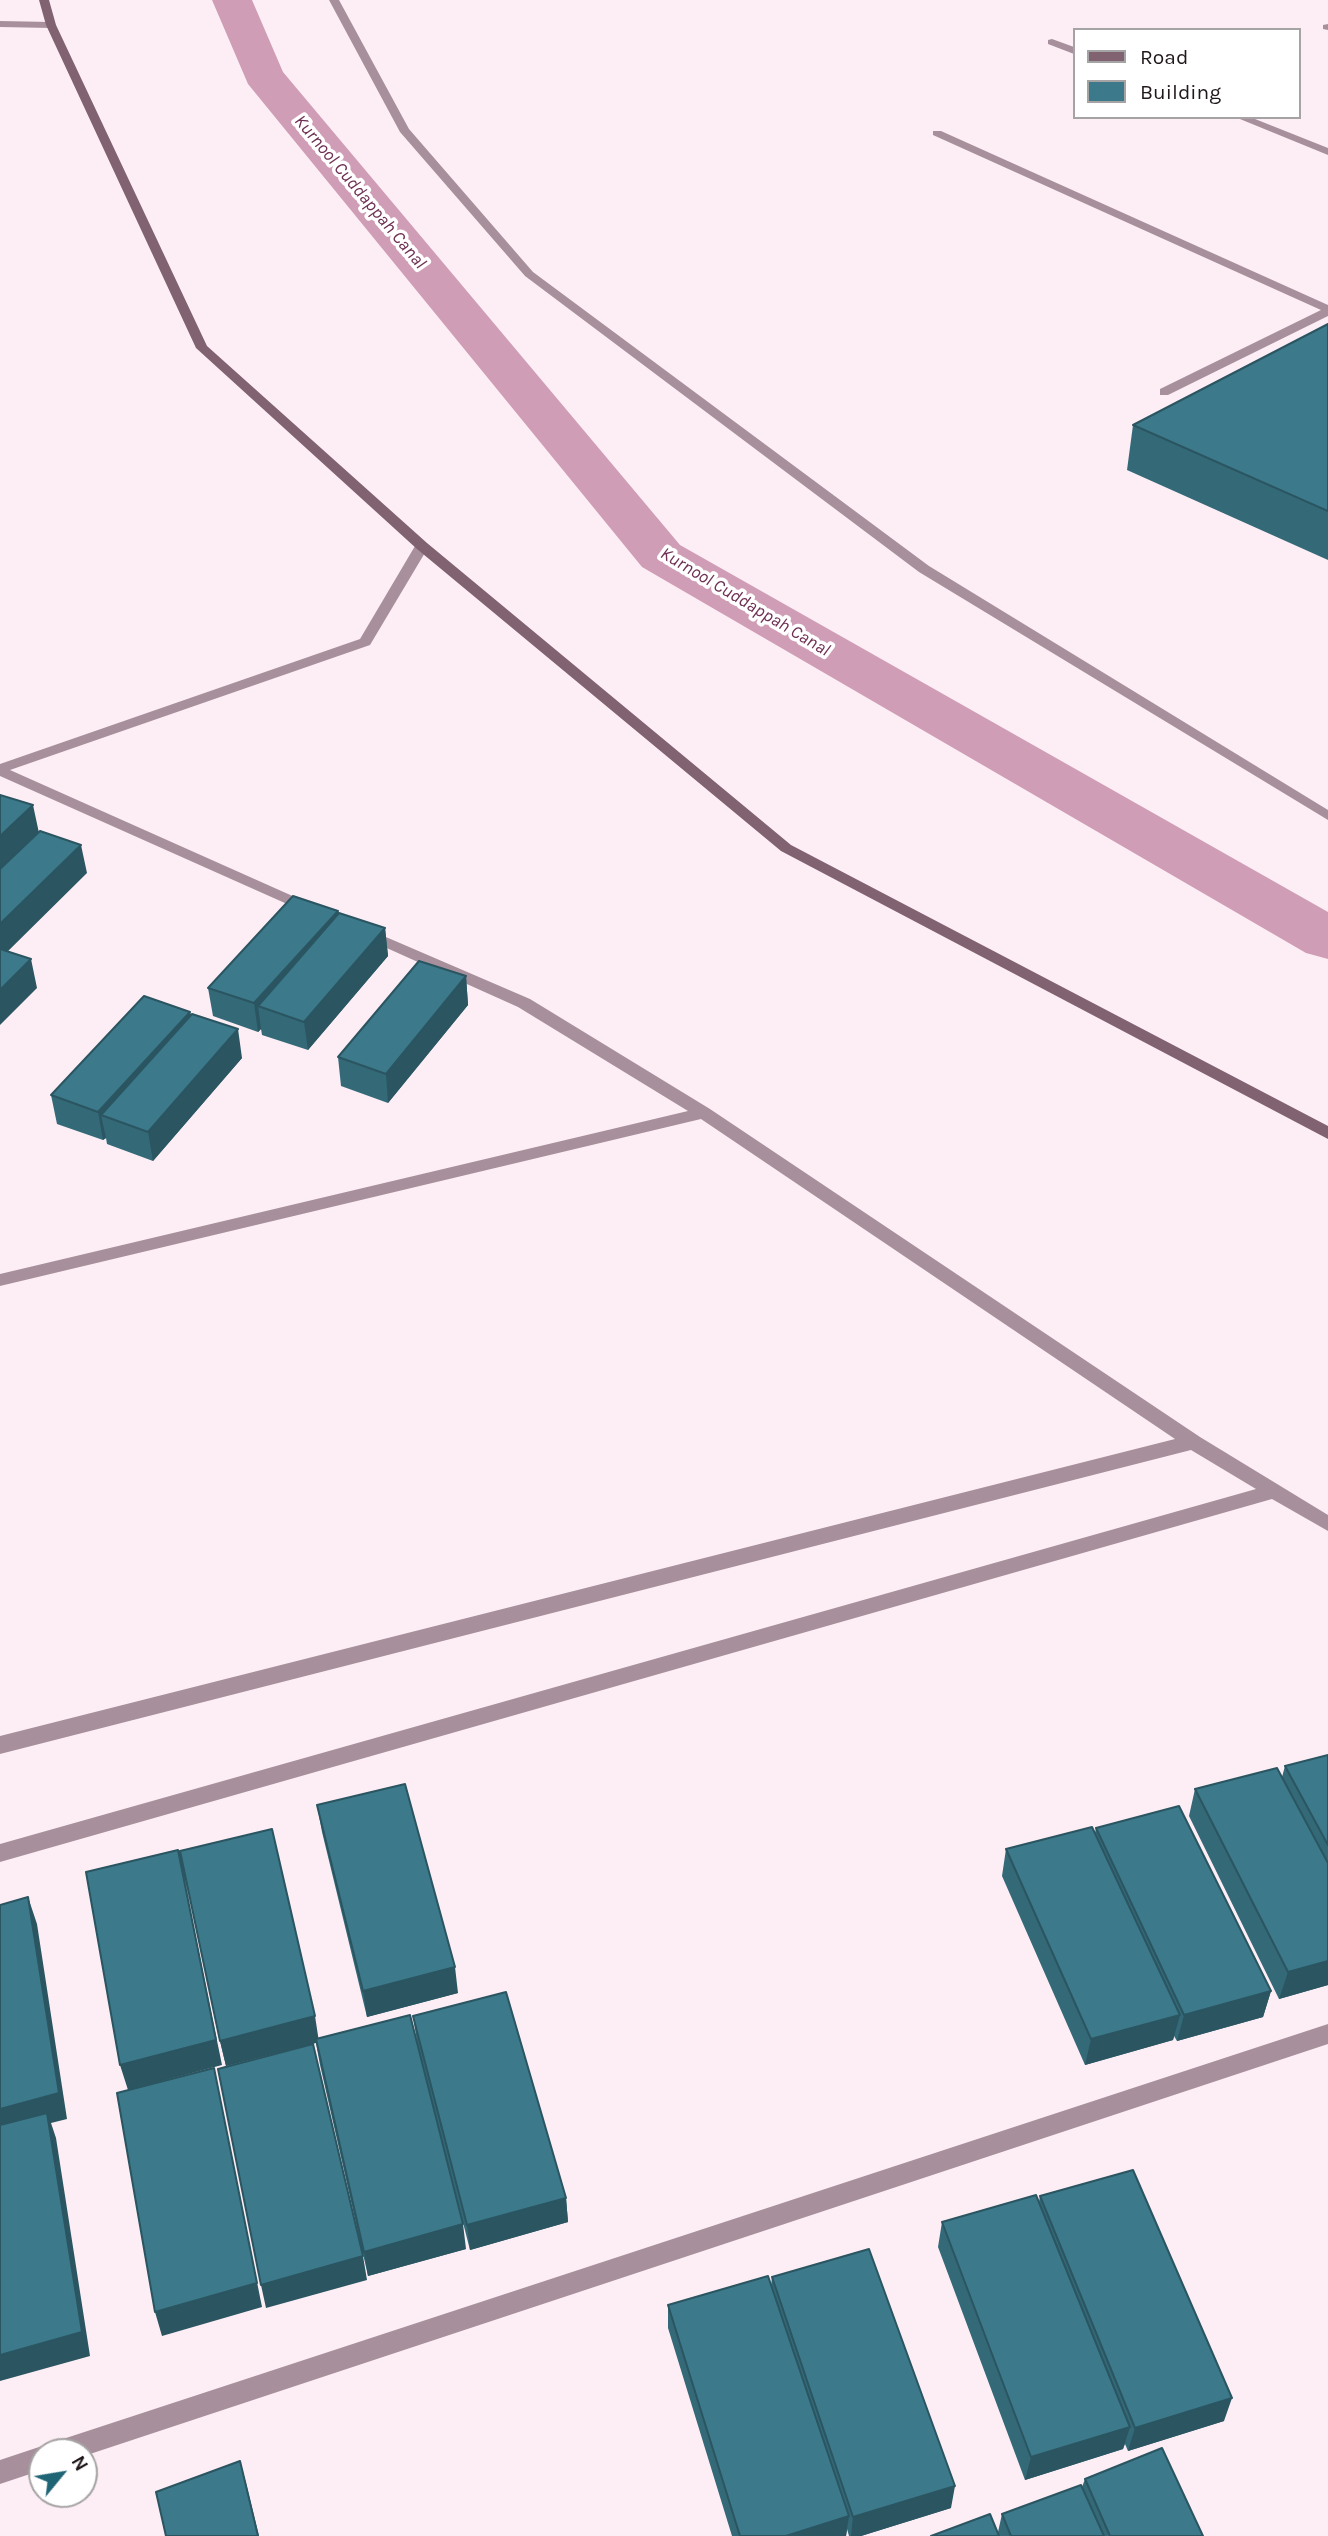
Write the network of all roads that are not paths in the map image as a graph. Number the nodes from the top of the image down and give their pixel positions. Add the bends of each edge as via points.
1 (44, 0) edge
2 (334, 0) edge
3 (0, 24) edge
4 (51, 25) junction
5 (1052, 42) dead end
6 (1072, 50) edge
7 (1245, 119) edge
8 (937, 133) dead end
9 (1328, 152) edge
10 (1328, 310) edge
11 (1164, 392) dead end
12 (422, 546) junction
13 (0, 770) edge
14 (1328, 816) edge
15 (704, 1113) junction
16 (1328, 1133) edge
17 (0, 1280) edge
18 (1193, 1442) junction
19 (1275, 1491) junction
20 (1328, 1524) edge
21 (0, 1745) edge
22 (0, 1853) edge
23 (1328, 2034) edge
24 (98, 2440) edge
25 (28, 2463) edge
26 (0, 2472) edge

1 - 4 street
2 - 14 street via 404,130 529,274 924,569
3 - 4 street
4 - 12 street via 202,348
5 - 6 street
7 - 9 street
8 - 10 street
10 - 11 street
12 - 13 street via 365,642
12 - 16 street via 786,848
13 - 15 street via 524,1003
15 - 17 street
15 - 18 street
18 - 19 street
18 - 21 street
19 - 20 street
19 - 22 street
23 - 24 street
25 - 26 street

